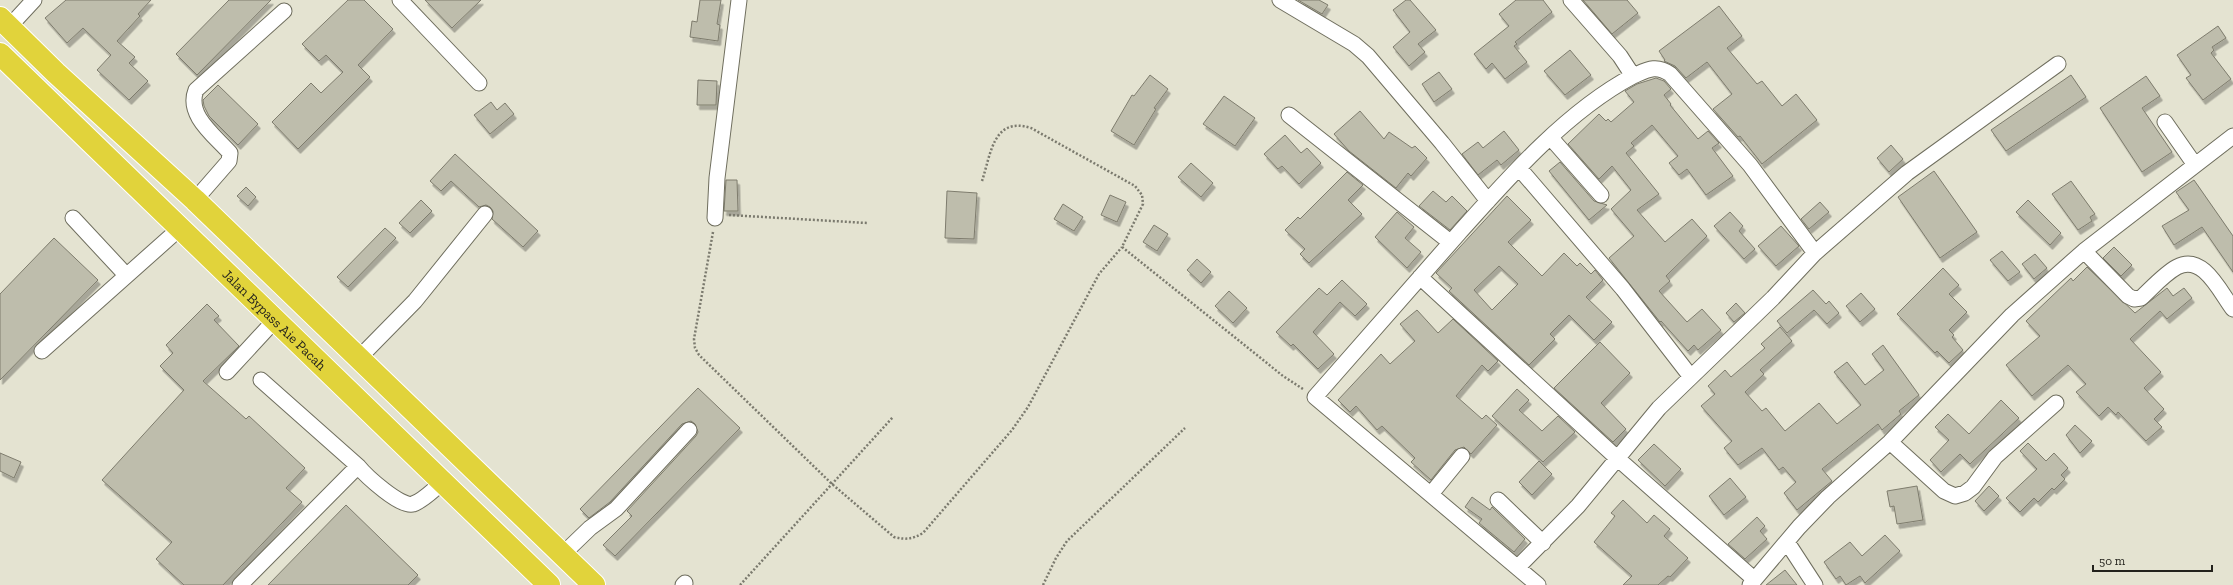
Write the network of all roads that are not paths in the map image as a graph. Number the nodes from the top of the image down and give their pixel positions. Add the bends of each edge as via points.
1 (34, 0) edge
2 (400, 0) edge
3 (739, 0) edge
4 (1280, 0) edge
5 (1571, 0) edge
6 (284, 11) dead end
7 (4, 22) edge
8 (0, 54) edge
9 (2058, 64) dead end
10 (1633, 76) junction
11 (479, 83) dead end
12 (1289, 115) dead end
13 (2166, 122) dead end
14 (2233, 136) edge
15 (1551, 138) junction
16 (2194, 165) junction
17 (1520, 168) junction
18 (1601, 195) dead end
19 (195, 200) junction
20 (1488, 201) junction
21 (485, 214) dead end
22 (73, 218) dead end
23 (715, 218) road end
24 (179, 228) junction
25 (1450, 242) junction
26 (2084, 251) junction
27 (1815, 253) junction
28 (126, 276) junction
29 (1420, 277) junction
30 (2233, 309) edge
31 (275, 320) junction
32 (42, 351) dead end
33 (359, 358) junction
34 (227, 372) dead end
35 (1691, 377) junction
36 (261, 380) dead end
37 (2056, 403) dead end
38 (689, 430) dead end
39 (1890, 442) junction
40 (1462, 456) dead end
41 (1617, 458) junction
42 (358, 466) junction
43 (443, 482) junction
44 (1431, 494) junction
45 (1498, 500) dead end
46 (1787, 542) junction
47 (1543, 543) junction
48 (562, 555) junction
49 (1518, 568) junction
50 (1752, 582) edge
51 (240, 585) edge
52 (549, 585) edge
53 (594, 585) edge
54 (1538, 585) edge
55 (1815, 585) edge

1 - 7 street
2 - 11 street
3 - 23 street via 717,178
4 - 20 street via 1354,44 1368,56
5 - 10 street via 1620,56
6 - 19 street via 196,90 193,102 195,114 230,156 229,161
7 - 19 highway
8 - 24 highway, Jalan Bypass Aie Pacah
9 - 27 street via 1907,173
10 - 15 street via 1609,89
10 - 27 street via 1655,68 1663,69 1670,74 1750,165
12 - 25 street
13 - 16 street
14 - 16 street
15 - 17 street
15 - 18 street
16 - 26 street
17 - 20 street
17 - 35 street via 1623,289
19 - 33 highway
20 - 25 street
21 - 33 street via 415,302
22 - 28 street
24 - 28 street
24 - 31 highway, Jalan Bypass Aie Pacah
25 - 29 street
26 - 30 street via 2134,299 2141,298 2176,267 2196,264 2204,270
26 - 39 street via 2012,315
27 - 35 street
28 - 32 street
29 - 41 street
29 - 44 street via 1315,397
31 - 34 street
31 - 43 highway, Jalan Bypass Aie Pacah
33 - 48 highway
35 - 41 street via 1659,408
36 - 42 street
37 - 39 street via 1995,457 1973,487 1955,496 1944,491
38 - 48 street via 616,509 590,528
39 - 46 street via 1828,498
40 - 44 street
41 - 47 street via 1578,506
41 - 50 street
42 - 43 street via 404,504 414,504
42 - 51 street
43 - 52 highway, Jalan Bypass Aie Pacah
44 - 49 street
45 - 47 street
46 - 50 street
46 - 55 street
47 - 49 street
48 - 53 highway
49 - 54 street

